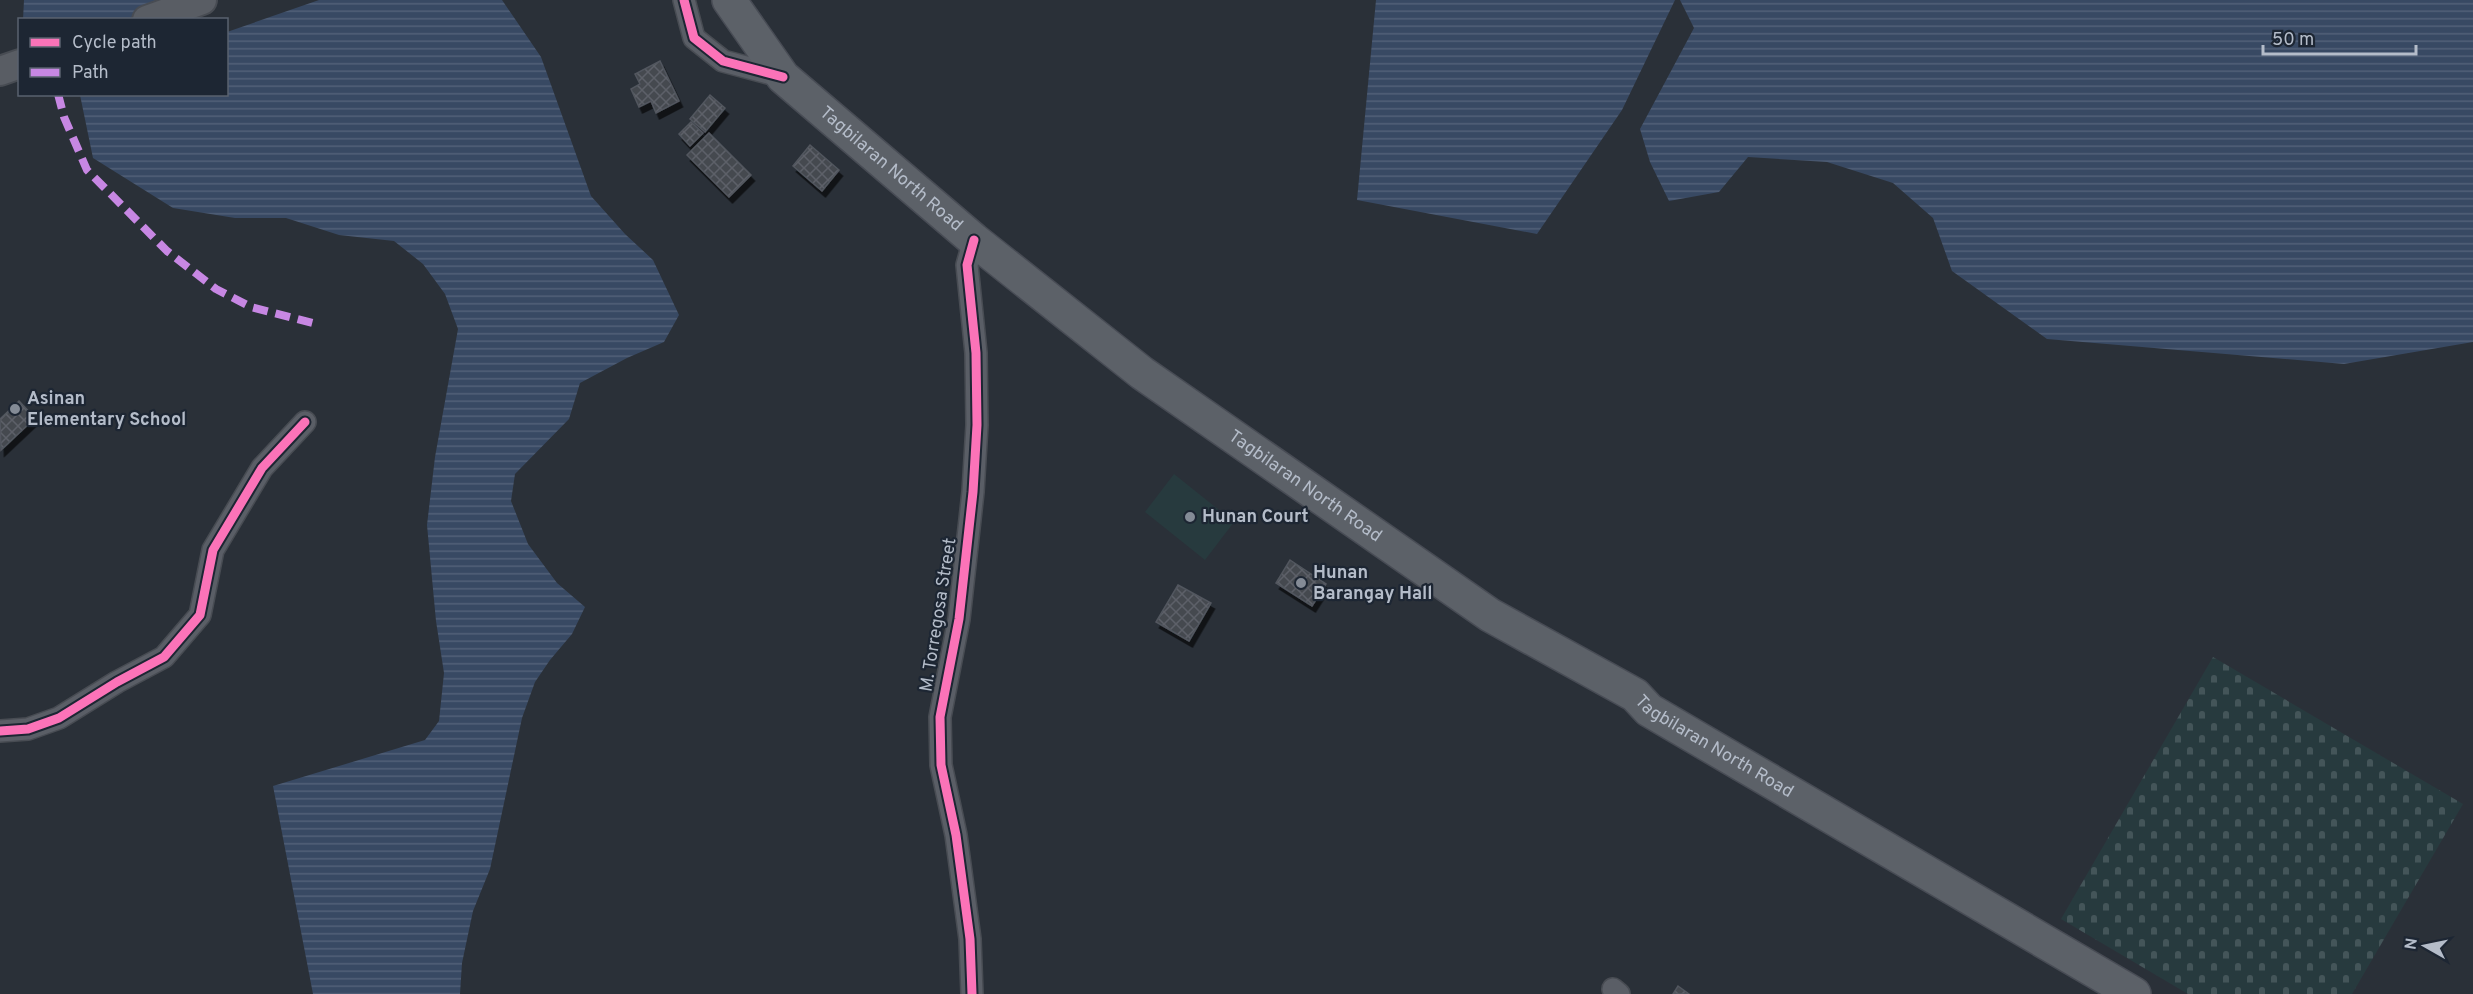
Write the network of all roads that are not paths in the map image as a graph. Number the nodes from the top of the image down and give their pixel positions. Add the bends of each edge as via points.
1 (202, 0) edge
2 (684, 0) edge
3 (729, 0) edge
4 (152, 18) edge
5 (18, 65) edge
6 (0, 71) edge
7 (783, 77) junction
8 (974, 240) junction
9 (305, 423) dead end
10 (0, 731) edge
11 (972, 994) edge
12 (2134, 994) edge

1 - 4 street
2 - 7 street via 694,38 723,61
3 - 7 main road, Tagbilaran North Road
5 - 6 street
7 - 8 main road, Tagbilaran North Road
8 - 11 street, M. Torregosa Street via 967,265 976,353 973,492 959,619 940,717 941,765 969,927
8 - 12 main road, Tagbilaran North Road via 1142,373 1490,615 1635,695 1649,710
9 - 10 street via 262,468 213,550 200,615 164,657 59,718 28,729

